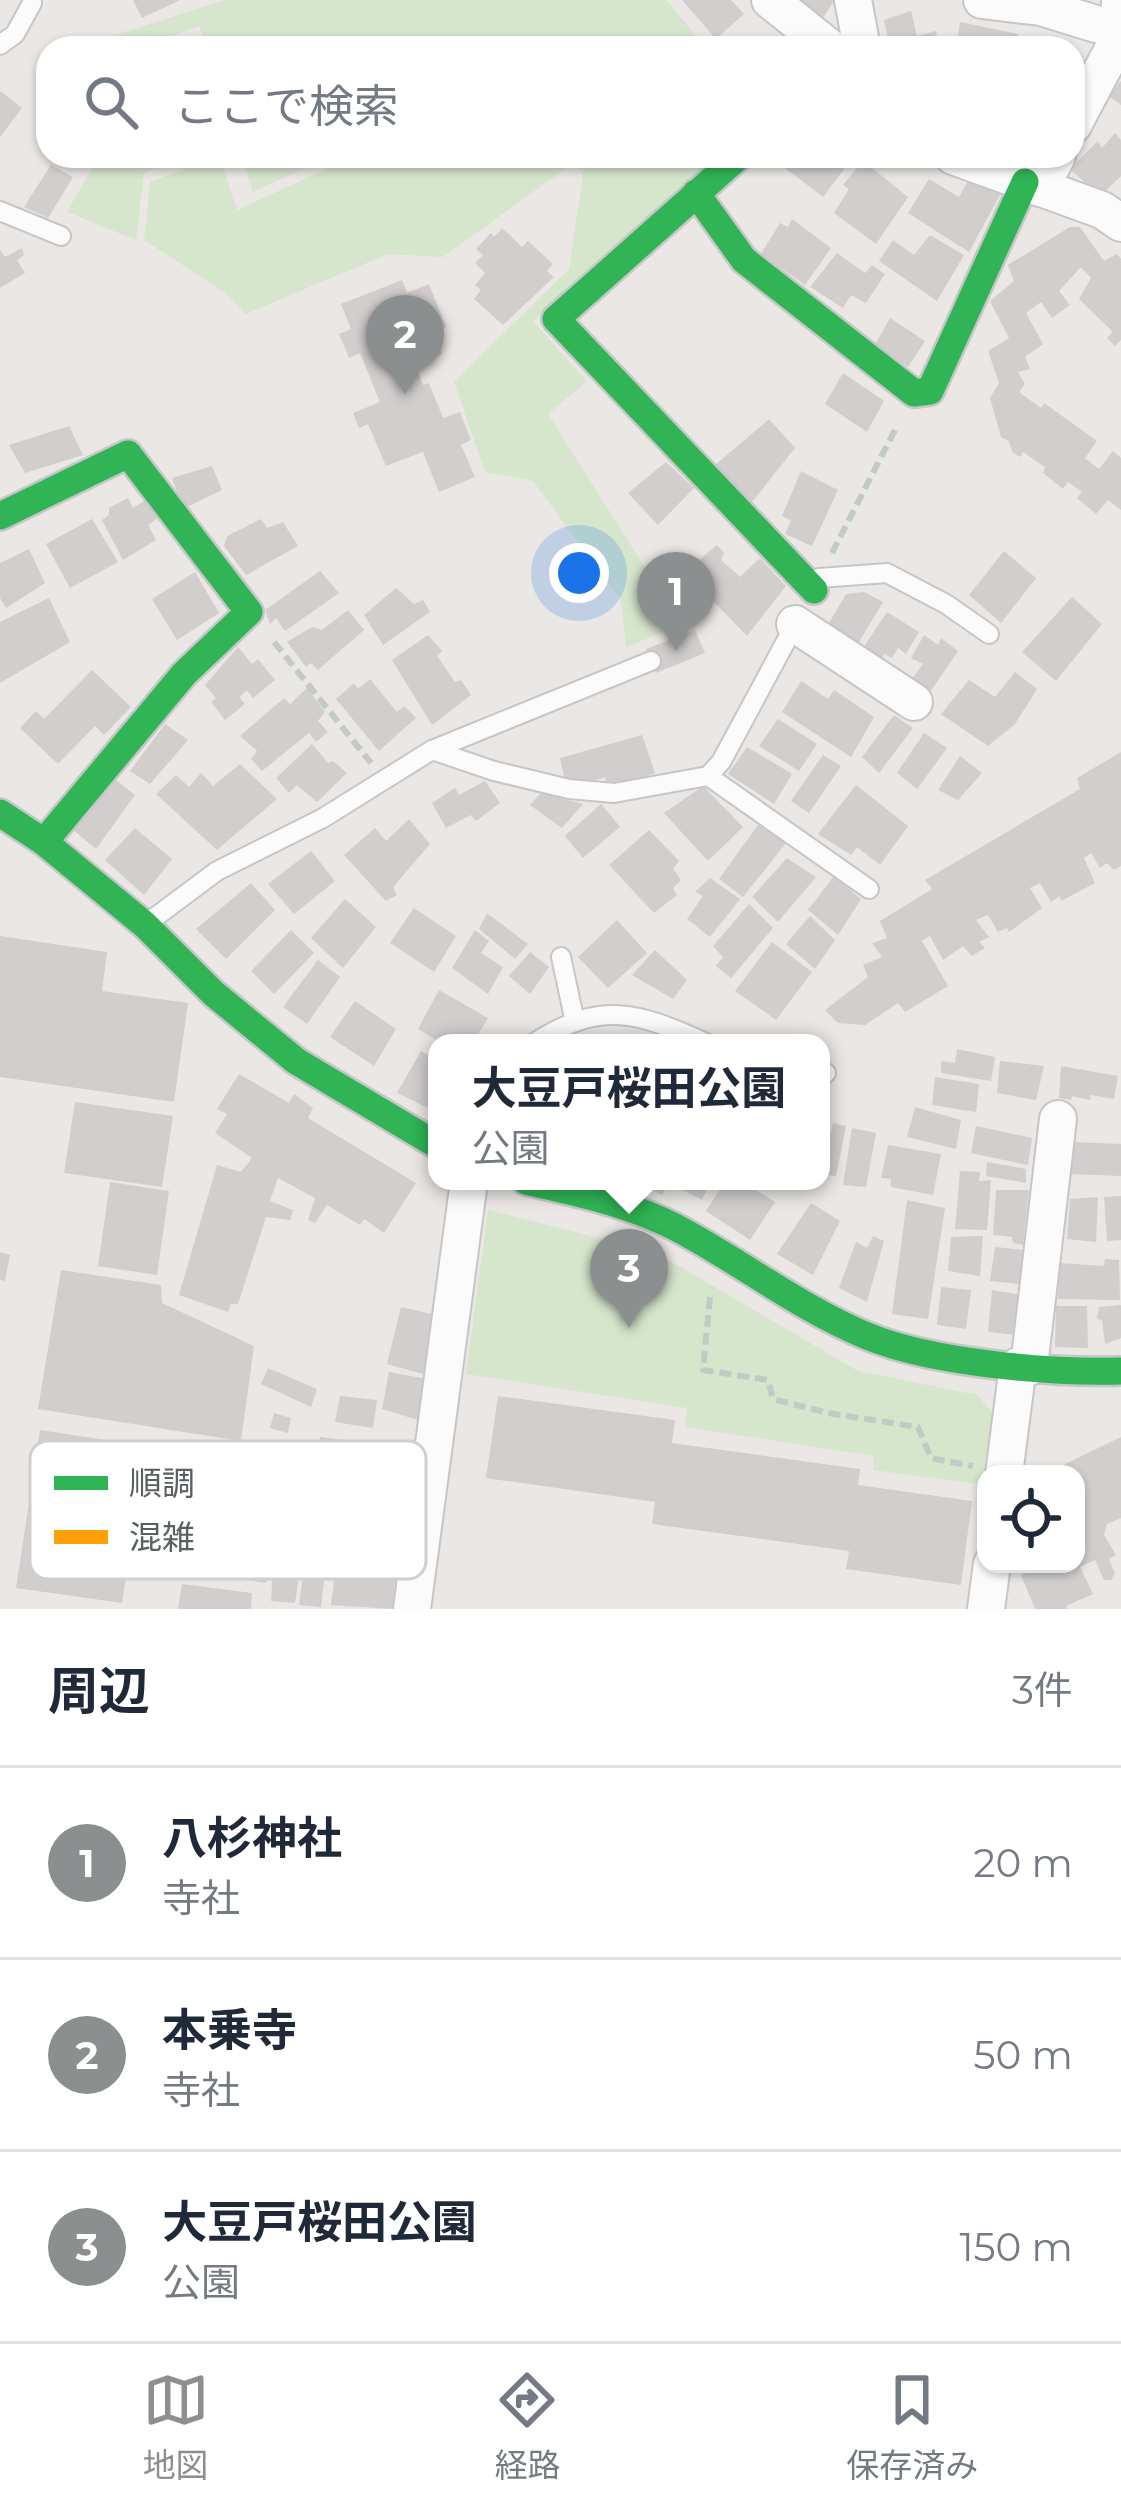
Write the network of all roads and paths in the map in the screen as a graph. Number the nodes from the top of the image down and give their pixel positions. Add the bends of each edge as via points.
1 (770, 0) edge
2 (853, 0) edge
3 (982, 0) edge
4 (32, 3) dead end
5 (1108, 12) edge
6 (815, 36) edge
7 (860, 36) edge
8 (0, 45) edge
9 (1085, 102) edge
10 (725, 168) edge
11 (1006, 168) edge
12 (1041, 176) edge
13 (696, 193) junction
14 (0, 211) edge
15 (1121, 224) edge
16 (61, 236) dead end
17 (914, 393) junction
18 (4, 507) edge
19 (816, 584) junction
20 (249, 612) junction
21 (795, 624) junction
22 (988, 634) dead end
23 (651, 661) dead end
24 (914, 701) dead end
25 (432, 750) junction
26 (708, 776) junction
27 (385, 779) junction
28 (0, 813) edge
29 (44, 842) junction
30 (869, 889) dead end
31 (145, 925) junction
32 (561, 957) dead end
33 (575, 1022) junction
34 (548, 1034) edge
35 (686, 1034) edge
36 (1058, 1119) dead end
37 (428, 1139) edge
38 (468, 1190) edge
39 (563, 1190) edge
40 (716, 1252) junction
41 (1024, 1366) junction
42 (1121, 1371) edge
43 (1005, 1465) edge
44 (977, 1467) edge
45 (426, 1504) edge
46 (991, 1573) edge
47 (416, 1579) edge
48 (412, 1609) edge
49 (986, 1609) edge

1 - 6 street
2 - 7 street
3 - 5 street
4 - 8 lane
5 - 9 street via 1120,36
10 - 13 street
11 - 12 street
12 - 15 street
12 - 17 street via 931,391
13 - 17 street via 744,260
13 - 19 street via 556,320
14 - 16 lane
17 - 19 path
18 - 20 street via 128,454
19 - 21 lane
19 - 22 lane via 887,573
20 - 27 path
20 - 29 street via 184,674
21 - 24 street
21 - 26 lane
23 - 25 lane
25 - 26 lane via 569,789 614,793
25 - 27 lane
26 - 30 lane
27 - 31 lane via 217,871
28 - 29 street
29 - 31 street
31 - 37 street via 296,1061
32 - 33 lane
33 - 34 lane
33 - 35 lane via 613,1014
36 - 41 street
38 - 45 street
39 - 40 street via 620,1204
40 - 41 street via 869,1337
40 - 44 path via 703,1370 768,1380 773,1399 918,1427 931,1458
41 - 42 street
41 - 43 street
46 - 49 street
47 - 48 street

